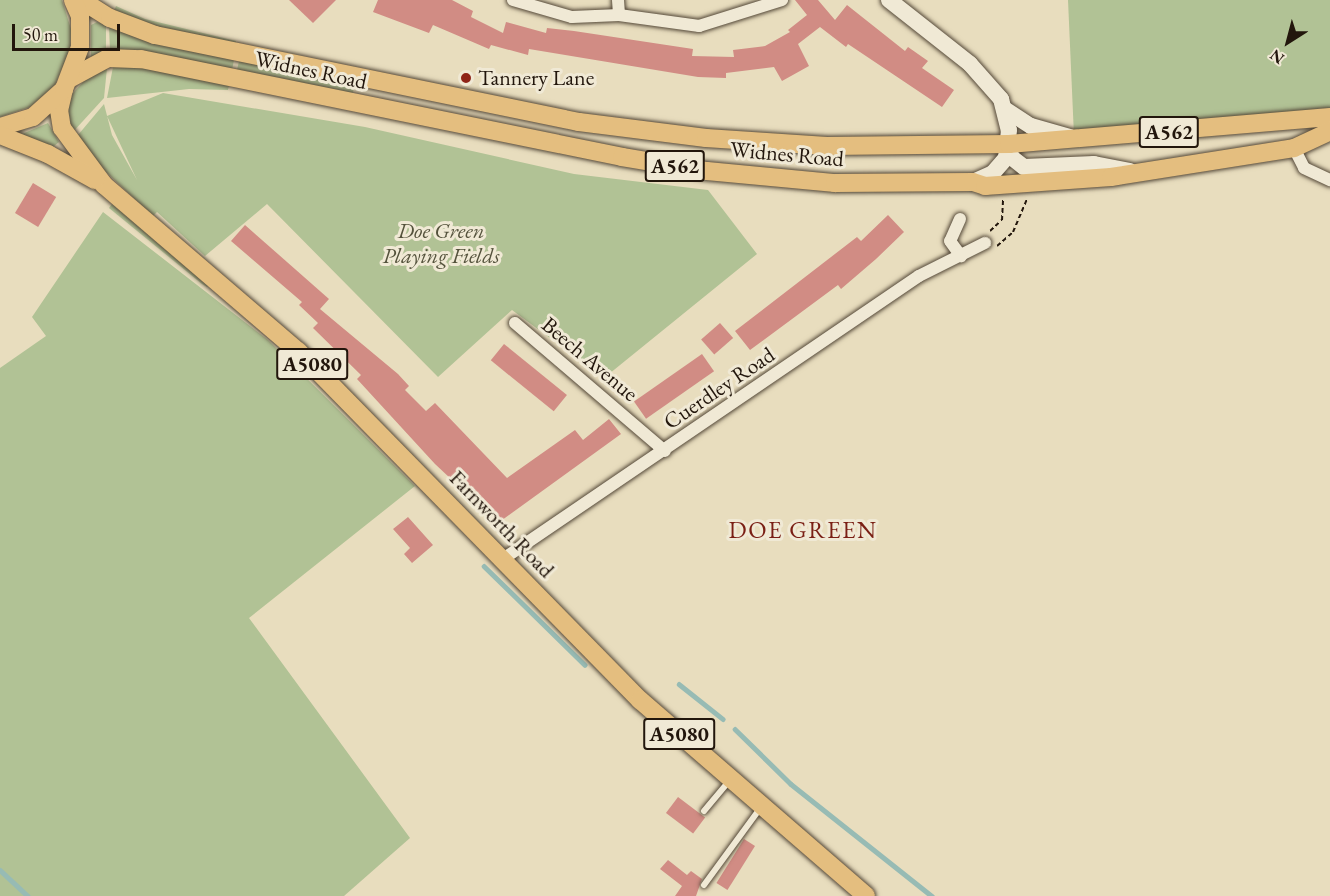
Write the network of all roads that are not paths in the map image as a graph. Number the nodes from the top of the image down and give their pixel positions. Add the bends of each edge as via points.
1 (73, 0) edge
2 (81, 0) edge
3 (513, 0) edge
4 (618, 0) edge
5 (782, 0) edge
6 (889, 0) edge
7 (619, 15) junction
8 (66, 84) junction
9 (1006, 110) junction
10 (1330, 117) edge
11 (0, 127) edge
12 (1330, 131) edge
13 (0, 135) edge
14 (1085, 139) junction
15 (1008, 144) junction
16 (1294, 148) junction
17 (1130, 171) junction
18 (1330, 180) edge
19 (979, 184) junction
20 (105, 185) junction
21 (960, 219) dead end
22 (985, 243) road end
23 (961, 256) junction
24 (515, 323) dead end
25 (665, 451) junction
26 (503, 560) junction
27 (731, 778) junction
28 (763, 804) junction
29 (704, 811) dead end
30 (704, 885) dead end
31 (866, 896) edge

1 - 8 main road, Farnworth Road via 81,31
2 - 15 main road, Widnes Road / A562 via 110,18 155,35 579,122 706,138 827,146
3 - 7 street via 572,17
4 - 7 street
5 - 7 street via 699,27
6 - 9 street via 978,72
8 - 11 main road, A562 via 39,114
8 - 19 main road, Widnes Road / A562 via 95,62 122,56 707,171 835,183
8 - 20 main road, Farnworth Road / A5080 via 59,110 62,129
9 - 14 street via 1031,126
9 - 15 street
10 - 14 main road, Widnes Road / A562
12 - 16 main road, Widnes Road / A562
13 - 20 main road, Farnworth Road / A5080 via 48,154
14 - 15 main road, Widnes Road / A562
15 - 17 street via 1011,157 1024,167 1094,164
15 - 19 street via 1001,166
16 - 17 main road, Widnes Road / A562 via 1199,165
16 - 18 street via 1304,168
17 - 19 main road, Widnes Road / A562 via 1111,177 1048,183
20 - 26 main road, Farnworth Road / A5080 via 298,351
21 - 23 street via 950,241
22 - 23 street, Cuerdley Road
23 - 25 street, Cuerdley Road via 919,276
24 - 25 street, Beech Avenue
25 - 26 street, Cuerdley Road
26 - 27 main road, Farnworth Road / A5080 via 640,700
27 - 28 main road, Farnworth Road / A5080
27 - 29 lane
28 - 30 lane
28 - 31 main road, Farnworth Road / A5080

